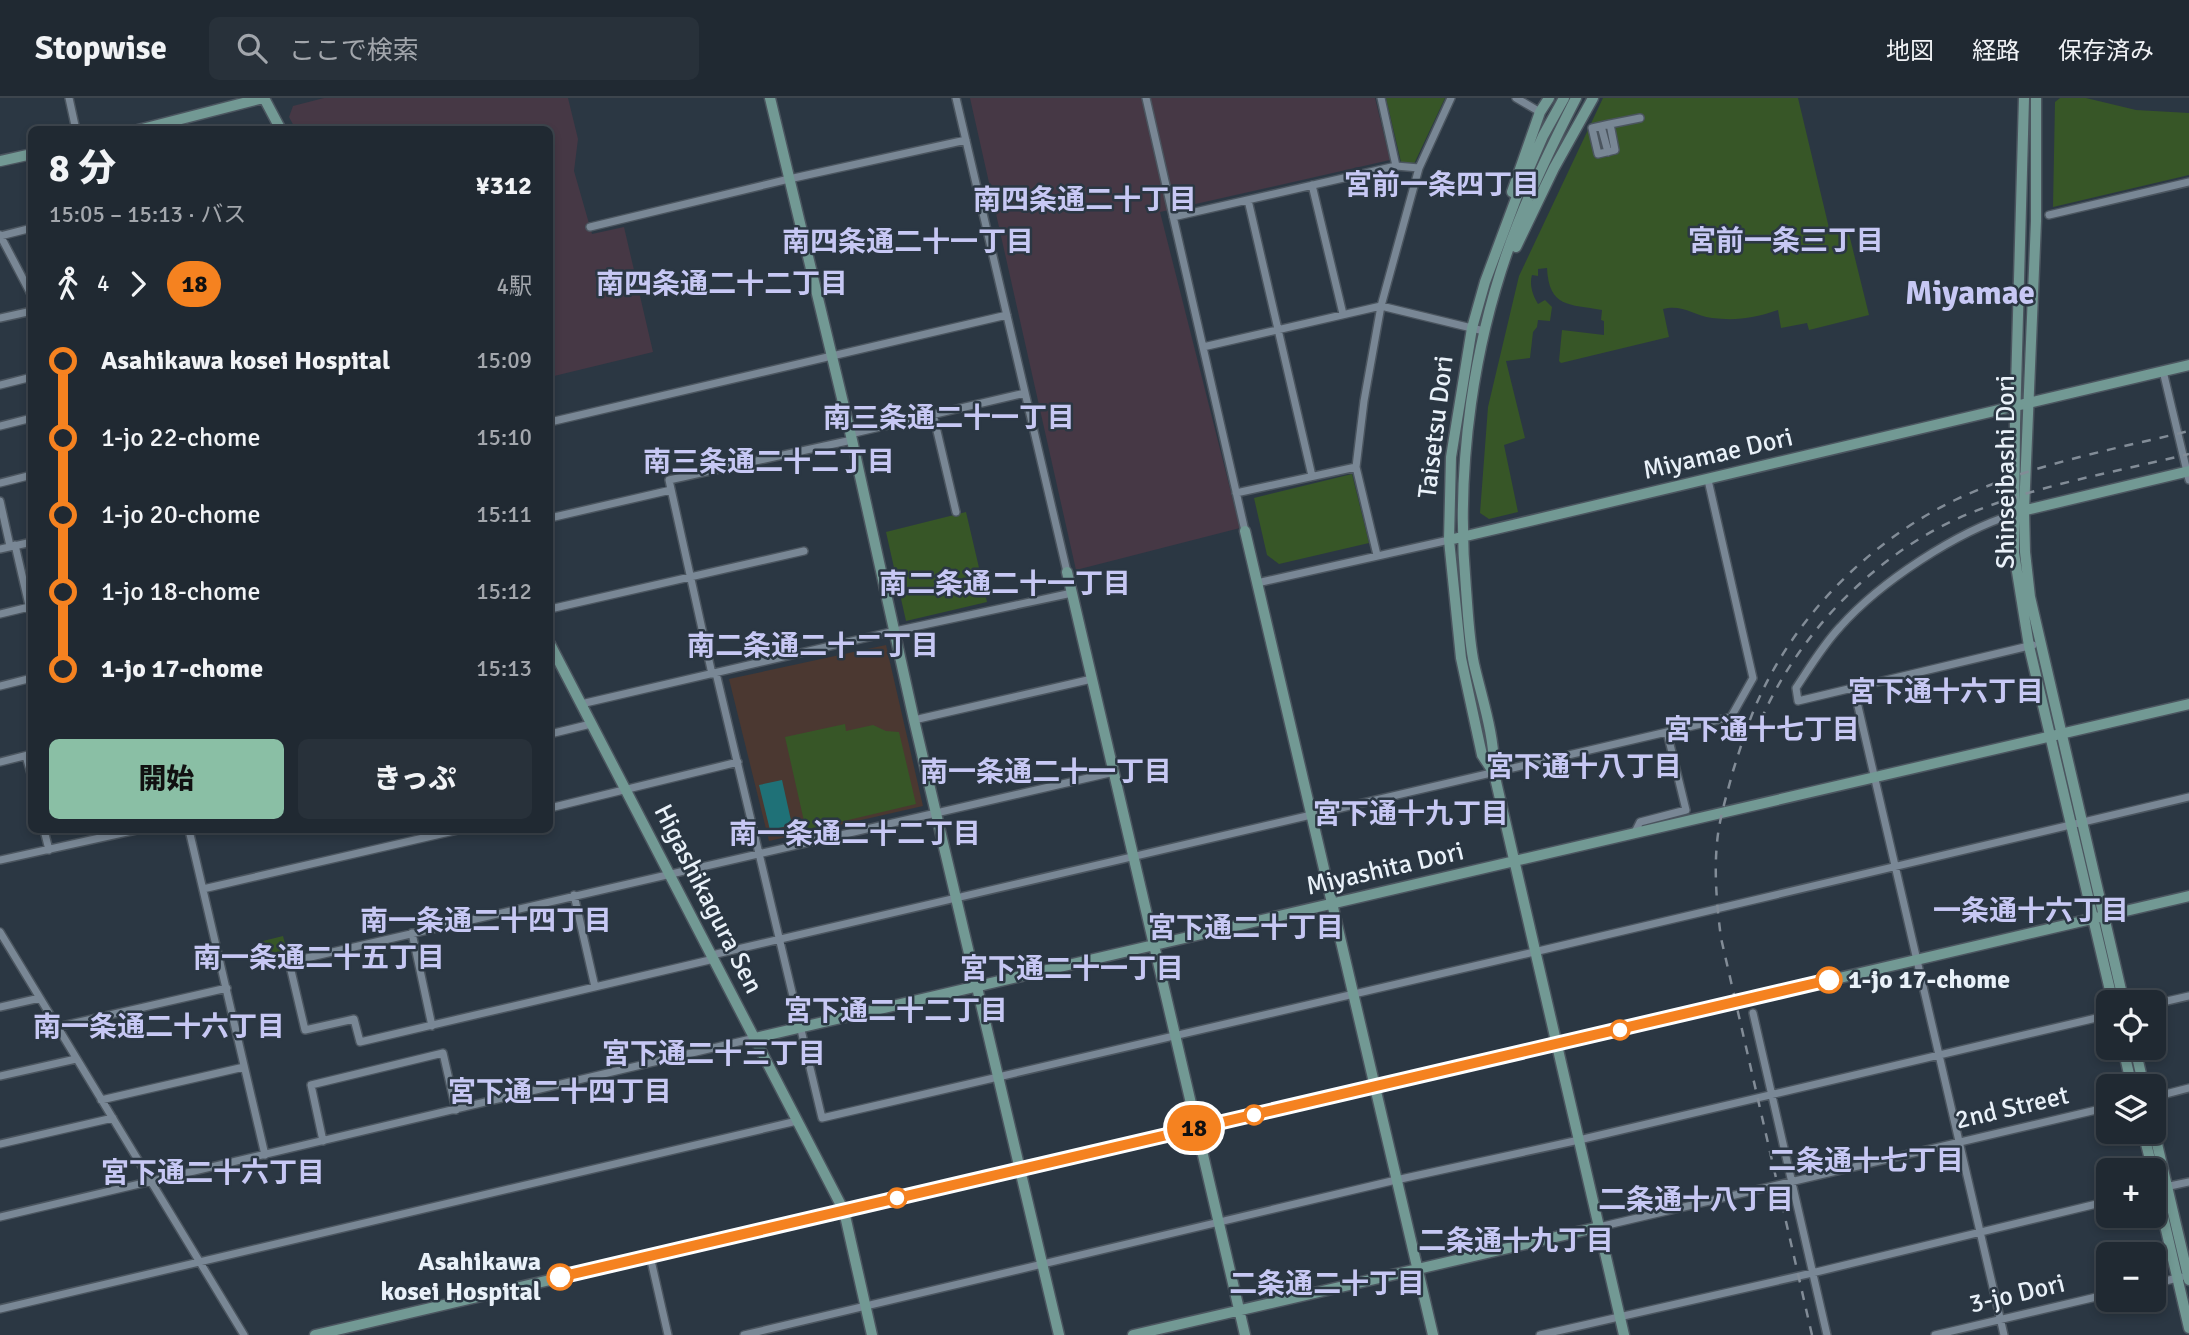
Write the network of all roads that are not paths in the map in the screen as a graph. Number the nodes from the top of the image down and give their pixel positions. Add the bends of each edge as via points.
1 (69, 98) edge
2 (264, 98) edge
3 (770, 98) edge
4 (956, 98) edge
5 (1146, 98) edge
6 (1381, 98) edge
7 (1451, 98) edge
8 (1516, 98) edge
9 (1549, 98) edge
10 (1564, 98) edge
11 (1576, 98) edge
12 (1593, 98) edge
13 (2024, 98) edge
14 (2036, 98) edge
15 (1540, 112) junction
16 (1640, 118) dead end
17 (174, 125) edge
18 (1605, 125) junction
19 (75, 126) edge
20 (279, 126) edge
21 (966, 140) junction
22 (1613, 140) junction
23 (1596, 144) junction
24 (1608, 152) junction
25 (28, 155) edge
26 (0, 161) edge
27 (1396, 166) junction
28 (1419, 168) junction
29 (789, 179) junction
30 (2189, 182) edge
31 (1312, 185) junction
32 (1248, 200) junction
33 (2049, 215) dead end
34 (1173, 217) junction
35 (590, 227) dead end
36 (28, 229) edge
37 (0, 235) edge
38 (9, 253) junction
39 (0, 255) edge
40 (1485, 282) junction
41 (28, 289) edge
42 (1381, 306) junction
43 (28, 312) edge
44 (1343, 314) junction
45 (1007, 315) junction
46 (0, 318) edge
47 (1486, 326) junction
48 (1472, 328) junction
49 (1277, 329) junction
50 (1203, 347) junction
51 (831, 356) junction
52 (2189, 365) edge
53 (2163, 371) junction
54 (28, 378) edge
55 (0, 385) edge
56 (1025, 393) junction
57 (2028, 403) junction
58 (2015, 406) junction
59 (933, 414) junction
60 (28, 419) edge
61 (553, 421) edge
62 (0, 426) edge
63 (851, 437) junction
64 (1356, 467) junction
65 (2188, 474) edge
66 (28, 476) edge
67 (1312, 476) junction
68 (1709, 480) junction
69 (0, 483) edge
70 (671, 490) junction
71 (1236, 492) junction
72 (0, 501) edge
73 (956, 512) dead end
74 (2019, 512) junction
75 (553, 517) edge
76 (1245, 531) joint
77 (1463, 537) junction
78 (1449, 540) junction
79 (28, 543) edge
80 (13, 546) junction
81 (0, 549) edge
82 (804, 551) dead end
83 (1377, 555) junction
84 (1067, 572) joint
85 (691, 577) junction
86 (1257, 583) junction
87 (1072, 593) junction
88 (28, 603) edge
89 (28, 607) edge
90 (553, 609) edge
91 (0, 614) edge
92 (895, 631) junction
93 (2040, 643) junction
94 (2029, 646) junction
95 (553, 650) edge
96 (714, 673) junction
97 (28, 679) edge
98 (1092, 679) junction
99 (0, 686) edge
100 (1854, 689) junction
101 (581, 704) junction
102 (2189, 704) edge
103 (914, 720) junction
104 (591, 724) junction
105 (1667, 732) junction
106 (553, 733) edge
107 (2056, 736) junction
108 (28, 755) edge
109 (0, 762) edge
110 (738, 762) junction
111 (1114, 772) junction
112 (1494, 773) junction
113 (1875, 777) junction
114 (626, 790) junction
115 (2189, 797) edge
116 (553, 807) edge
117 (936, 813) junction
118 (1311, 815) junction
119 (2076, 824) junction
120 (45, 833) edge
121 (117, 833) edge
122 (190, 833) edge
123 (445, 833) edge
124 (1634, 834) junction
125 (49, 850) junction
126 (760, 854) junction
127 (1133, 856) junction
128 (0, 860) edge
129 (1514, 863) junction
130 (1896, 866) junction
131 (669, 873) junction
132 (203, 889) junction
133 (574, 895) junction
134 (2189, 896) edge
135 (956, 899) junction
136 (1331, 904) junction
137 (2098, 917) junction
138 (0, 932) edge
139 (412, 933) junction
140 (780, 938) junction
141 (1154, 945) junction
142 (10, 949) junction
143 (0, 951) edge
144 (1534, 952) junction
145 (713, 957) junction
146 (1917, 960) junction
147 (977, 986) junction
148 (595, 987) junction
149 (226, 988) junction
150 (2111, 990) edge
151 (2120, 990) edge
152 (1352, 994) junction
153 (2189, 996) edge
154 (40, 998) junction
155 (2166, 1001) edge
156 (0, 1007) edge
157 (1753, 1013) dead end
158 (2096, 1018) edge
159 (432, 1026) junction
160 (57, 1027) junction
161 (800, 1028) junction
162 (1175, 1035) junction
163 (755, 1038) junction
164 (1556, 1044) junction
165 (1939, 1055) junction
166 (76, 1059) junction
167 (244, 1067) junction
168 (0, 1076) edge
169 (998, 1076) junction
170 (1374, 1087) junction
171 (2189, 1088) edge
172 (1771, 1094) junction
173 (2166, 1094) edge
174 (101, 1100) junction
175 (456, 1110) junction
176 (2096, 1110) edge
177 (113, 1118) junction
178 (797, 1121) junction
179 (1197, 1128) junction
180 (1579, 1140) junction
181 (323, 1141) junction
182 (1959, 1142) junction
183 (0, 1144) edge
184 (265, 1155) junction
185 (1020, 1169) junction
186 (1396, 1180) junction
187 (151, 1181) junction
188 (1792, 1182) junction
189 (2189, 1182) edge
190 (2166, 1185) edge
191 (2096, 1204) edge
192 (844, 1211) junction
193 (2166, 1212) edge
194 (0, 1217) edge
195 (1219, 1222) junction
196 (1599, 1227) junction
197 (1980, 1231) junction
198 (650, 1256) junction
199 (201, 1262) junction
200 (1042, 1264) junction
201 (1418, 1269) junction
202 (1812, 1273) junction
203 (2186, 1277) edge
204 (2166, 1281) edge
205 (2096, 1297) edge
206 (864, 1305) junction
207 (0, 1308) edge
208 (1240, 1310) junction
209 (1619, 1318) junction
210 (2000, 1320) junction
211 (2189, 1328) edge
212 (244, 1335) edge
213 (315, 1335) edge
214 (668, 1335) edge
215 (744, 1335) edge
216 (872, 1335) edge
217 (1059, 1335) edge
218 (1133, 1335) edge
219 (1245, 1335) edge
220 (1433, 1335) edge
221 (1540, 1335) edge
222 (1623, 1335) edge
223 (1827, 1335) edge
224 (1935, 1335) edge
225 (2004, 1335) edge

1 - 19 street
2 - 17 street
2 - 20 street
3 - 29 street
4 - 21 street
5 - 34 street
6 - 27 street
7 - 28 street
8 - 15 street
9 - 15 street
10 - 40 street, Taisetsu Dori via 1517,196
11 - 47 street, Taisetsu Dori via 1517,225
12 - 47 street via 1514,251
13 - 58 street, Shinseibashi Dori
14 - 57 street, Shinseibashi Dori
15 - 40 street
16 - 18 street
18 - 22 street
18 - 23 street via 1592,128
18 - 24 street
21 - 29 street
21 - 45 street
22 - 23 street
22 - 24 street via 1615,150
23 - 24 street via 1598,154
25 - 26 street
27 - 28 street
27 - 31 street
28 - 42 street
29 - 35 street
29 - 51 street
30 - 33 street
31 - 32 street
31 - 44 street
32 - 34 street
32 - 49 street
34 - 50 street
36 - 37 street
37 - 38 street
38 - 39 street
38 - 41 street
40 - 48 street, Taisetsu Dori
42 - 44 street
42 - 48 street
42 - 64 street
43 - 46 street
44 - 49 street
45 - 51 street
45 - 56 street
47 - 48 street
47 - 77 street, Taisetsu Dori via 1468,433
48 - 78 street, Taisetsu Dori via 1451,457
49 - 50 street
49 - 67 street
50 - 71 street
51 - 61 street
51 - 63 street
52 - 53 street, Miyamae Dori
53 - 57 street, Miyamae Dori
53 - 65 street
54 - 55 street
56 - 59 street
56 - 84 street
57 - 58 street, Miyamae Dori
57 - 74 street, Shinseibashi Dori
58 - 68 street, Miyamae Dori
58 - 74 street, Shinseibashi Dori
59 - 63 street
59 - 73 street
60 - 62 street
63 - 70 street via 669,480
63 - 92 street
64 - 67 street
64 - 83 street
65 - 74 street
66 - 69 street
67 - 71 street
68 - 77 street, Miyamae Dori
68 - 105 street via 1753,678 1731,717
70 - 75 street
70 - 85 street
71 - 76 street
72 - 80 street
74 - 93 street, Shinseibashi Dori
74 - 94 street, Shinseibashi Dori via 2014,553
74 - 100 street via 1935,552 1869,598 1839,628 1796,688 1798,701
76 - 86 street
77 - 78 street, Miyamae Dori
77 - 112 street, Taisetsu Dori via 1474,659 1494,752
78 - 83 street, Miyamae Dori
78 - 112 street, Taisetsu Dori via 1461,658 1482,755
79 - 80 street
80 - 81 street
80 - 88 street
82 - 85 street
83 - 86 street, Miyamae Dori
84 - 87 street
85 - 90 street
85 - 96 street
86 - 118 street
87 - 92 street
87 - 98 street
89 - 91 street
92 - 96 street
92 - 103 street
93 - 94 street
93 - 107 street, Shinseibashi Dori
94 - 100 street
94 - 107 street, Shinseibashi Dori
95 - 101 street, Higashikagura Sen
96 - 101 street
96 - 110 street
97 - 99 street
98 - 103 street
98 - 111 street
100 - 113 street
101 - 104 street, Higashikagura Sen
102 - 107 street, Miyashita Dori
103 - 117 street
104 - 106 street
104 - 114 street, Higashikagura Sen
105 - 112 street
105 - 124 street via 1686,810 1640,822
107 - 113 street, Miyashita Dori
107 - 119 street, Shinseibashi Dori
108 - 109 street
110 - 114 street
110 - 126 street
111 - 117 street
111 - 127 street
112 - 118 street
112 - 129 street, Taisetsu Dori
113 - 124 street, Miyashita Dori
113 - 130 street
114 - 116 street
114 - 131 street, Higashikagura Sen
115 - 119 street
117 - 126 street
117 - 135 street
118 - 127 street
118 - 136 street
119 - 130 street
119 - 137 street, Shinseibashi Dori
120 - 125 street
121 - 125 street
122 - 132 street
123 - 132 street
124 - 129 street, Miyashita Dori
125 - 128 street
126 - 131 street
126 - 140 street
127 - 135 street
127 - 141 street
129 - 136 street, Miyashita Dori
129 - 144 street, Taisetsu Dori
130 - 144 street
130 - 146 street
131 - 133 street
131 - 145 street, Higashikagura Sen
132 - 149 street
133 - 139 street
133 - 148 street
134 - 137 street
135 - 140 street
135 - 147 street
136 - 141 street, Miyashita Dori
136 - 152 street
137 - 146 street
137 - 150 street, Shinseibashi Dori
137 - 151 street, Shinseibashi Dori
138 - 142 street
139 - 159 street
139 - 159 street via 289,962 305,1030 354,1019 360,1042
140 - 145 street
140 - 161 street
141 - 147 street, Miyashita Dori
141 - 162 street
142 - 143 street
142 - 154 street
144 - 152 street
144 - 164 street, Taisetsu Dori
145 - 148 street
145 - 163 street, Higashikagura Sen
146 - 164 street
146 - 165 street
147 - 161 street, Miyashita Dori
147 - 169 street
148 - 159 street
149 - 160 street
149 - 167 street
152 - 162 street
152 - 170 street
153 - 155 street
154 - 156 street
154 - 160 street
157 - 172 street
158 - 165 street
160 - 166 street
161 - 163 street, Miyashita Dori
161 - 169 street via 822,1118
162 - 169 street
162 - 179 street
163 - 175 street
163 - 178 street, Higashikagura Sen
164 - 170 street
164 - 180 street, Taisetsu Dori
165 - 172 street
165 - 182 street
166 - 168 street
166 - 174 street
167 - 174 street
167 - 184 street
169 - 185 street
170 - 179 street
170 - 186 street
171 - 173 street
172 - 180 street
172 - 188 street
174 - 177 street
175 - 181 street
175 - 181 street via 443,1053 311,1085
176 - 182 street, 2nd Street
177 - 183 street
177 - 187 street
178 - 192 street, Higashikagura Sen
178 - 199 street
179 - 185 street
179 - 195 street
180 - 186 street
180 - 196 street, Taisetsu Dori
181 - 184 street
182 - 188 street, 2nd Street
182 - 197 street
184 - 187 street
185 - 192 street
185 - 200 street
186 - 195 street
186 - 201 street
187 - 194 street
187 - 199 street
188 - 196 street, 2nd Street
188 - 202 street
189 - 190 street
191 - 197 street
192 - 198 street
192 - 206 street, Higashikagura Sen
193 - 203 street
195 - 200 street
195 - 208 street
196 - 201 street
196 - 209 street, Taisetsu Dori
197 - 202 street
197 - 210 street
198 - 213 street
198 - 214 street
199 - 207 street
199 - 212 street
200 - 206 street
200 - 217 street
201 - 208 street
201 - 220 street
202 - 209 street
202 - 223 street
203 - 204 street
203 - 211 street
205 - 210 street, 3-jo Dori
206 - 215 street
206 - 216 street, Higashikagura Sen
208 - 218 street
208 - 219 street
209 - 221 street
209 - 222 street, Taisetsu Dori
210 - 224 street, 3-jo Dori
210 - 225 street

